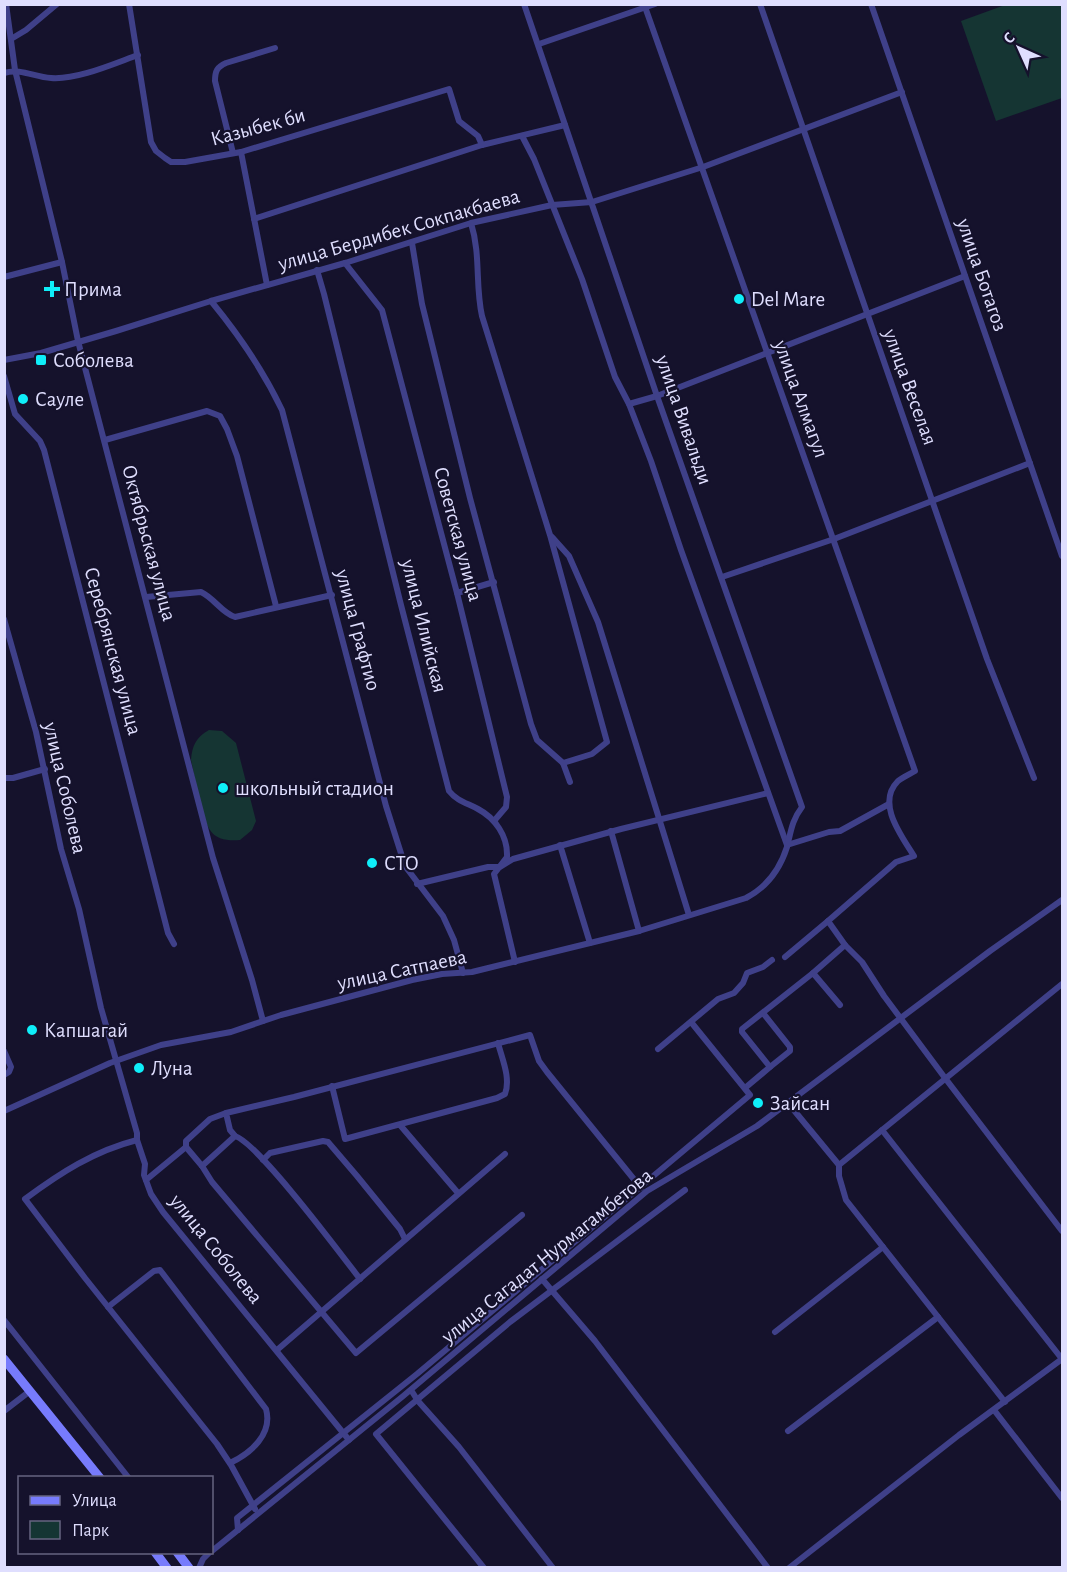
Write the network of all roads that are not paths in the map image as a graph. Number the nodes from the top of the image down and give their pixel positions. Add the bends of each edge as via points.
1 (6, 4) edge
2 (57, 4) edge
3 (129, 4) edge
4 (524, 4) edge
5 (655, 4) edge
6 (760, 4) edge
7 (871, 4) edge
8 (645, 6) edge
9 (11, 39) junction
10 (538, 44) junction
11 (275, 48) dead end
12 (138, 56) junction
13 (15, 70) junction
14 (4, 73) edge
15 (902, 92) junction
16 (565, 125) junction
17 (803, 128) junction
18 (522, 136) junction
19 (483, 145) junction
20 (237, 152) junction
21 (703, 167) junction
22 (592, 202) junction
23 (552, 205) junction
24 (254, 219) junction
25 (471, 223) junction
26 (412, 243) junction
27 (62, 262) junction
28 (345, 263) junction
29 (317, 270) junction
30 (965, 276) junction
31 (4, 277) edge
32 (267, 285) junction
33 (211, 301) junction
34 (867, 315) junction
35 (78, 341) junction
36 (767, 353) junction
37 (4, 360) edge
38 (4, 376) edge
39 (657, 396) junction
40 (629, 404) junction
41 (105, 440) junction
42 (1030, 463) junction
43 (933, 500) junction
44 (550, 535) junction
45 (834, 539) junction
46 (1062, 556) edge
47 (722, 577) junction
48 (494, 582) junction
49 (457, 593) junction
50 (332, 595) junction
51 (146, 597) junction
52 (276, 606) junction
53 (4, 619) edge
54 (563, 764) junction
55 (45, 769) junction
56 (4, 778) edge
57 (1034, 778) dead end
58 (570, 782) dead end
59 (768, 793) junction
60 (889, 804) junction
61 (660, 819) junction
62 (494, 821) junction
63 (611, 831) junction
64 (560, 845) junction
65 (787, 845) junction
66 (500, 867) junction
67 (417, 884) junction
68 (1062, 900) edge
69 (689, 915) junction
70 (828, 921) junction
71 (639, 931) junction
72 (590, 943) junction
73 (174, 944) dead end
74 (845, 945) junction
75 (785, 957) dead end
76 (772, 960) dead end
77 (514, 962) junction
78 (813, 972) junction
79 (463, 973) junction
80 (1062, 984) edge
81 (840, 1005) dead end
82 (763, 1013) junction
83 (902, 1019) junction
84 (263, 1022) junction
85 (691, 1022) junction
86 (498, 1043) junction
87 (658, 1049) dead end
88 (4, 1051) edge
89 (116, 1060) junction
90 (770, 1067) junction
91 (4, 1075) edge
92 (945, 1078) junction
93 (332, 1086) junction
94 (745, 1088) junction
95 (788, 1103) junction
96 (4, 1111) edge
97 (226, 1113) junction
98 (400, 1125) junction
99 (882, 1130) junction
100 (137, 1136) junction
101 (235, 1136) junction
102 (186, 1147) junction
103 (505, 1154) dead end
104 (264, 1160) junction
105 (839, 1165) junction
106 (202, 1166) junction
107 (146, 1180) junction
108 (640, 1186) junction
109 (686, 1190) dead end
110 (458, 1193) junction
111 (645, 1193) junction
112 (522, 1215) dead end
113 (1062, 1231) edge
114 (405, 1239) junction
115 (883, 1247) junction
116 (360, 1279) junction
117 (542, 1279) junction
118 (552, 1291) junction
119 (108, 1306) junction
120 (321, 1312) junction
121 (938, 1317) junction
122 (4, 1320) edge
123 (775, 1332) dead end
124 (277, 1350) junction
125 (4, 1359) edge
126 (1062, 1359) edge
127 (411, 1390) junction
128 (30, 1391) junction
129 (418, 1401) junction
130 (1005, 1402) junction
131 (994, 1410) junction
132 (4, 1411) edge
133 (788, 1431) dead end
134 (344, 1434) junction
135 (349, 1440) junction
136 (230, 1463) junction
137 (98, 1476) edge
138 (127, 1476) edge
139 (1062, 1498) edge
140 (253, 1507) junction
141 (259, 1514) junction
142 (238, 1530) junction
143 (224, 1540) junction
144 (213, 1545) edge
145 (213, 1550) edge
146 (156, 1554) edge
147 (178, 1554) edge
148 (209, 1554) edge
149 (167, 1568) edge
150 (189, 1568) edge
151 (199, 1568) edge
152 (484, 1568) edge
153 (553, 1568) edge
154 (768, 1568) edge
155 (789, 1568) edge

1 - 9 street, Октябрьская улица
2 - 9 street
3 - 12 street, Казыбек би
4 - 10 street, улица Вивальди
5 - 8 street
6 - 17 street, улица Веселая
7 - 15 street, улица Ботагоз
8 - 10 street
8 - 21 street, улица Алмагул
9 - 13 street, Октябрьская улица
10 - 16 street, улица Вивальди
11 - 20 street via 226,63 215,72 214,81
12 - 13 street via 72,76 51,78
12 - 20 street, Казыбек би via 151,142 156,151 171,162
13 - 14 street
13 - 27 street, Октябрьская улица
15 - 17 street, улица Бердибек Сокпакбаева
15 - 30 street, улица Ботагоз
16 - 18 street
16 - 22 street, улица Вивальди
17 - 21 street, улица Бердибек Сокпакбаева
17 - 34 street, улица Веселая
18 - 19 street
18 - 23 street
19 - 20 street, Казыбек би via 459,121 449,89
19 - 24 street
20 - 24 street
21 - 22 street, улица Бердибек Сокпакбаева
21 - 36 street, улица Алмагул
22 - 23 street, улица Бердибек Сокпакбаева
22 - 39 street, улица Вивальди
23 - 25 street, улица Бердибек Сокпакбаева
23 - 40 street via 615,377
24 - 32 street
25 - 26 street, улица Бердибек Сокпакбаева
25 - 44 street via 477,242 477,295 482,316
26 - 28 street, улица Бердибек Сокпакбаева
26 - 48 street via 422,304
27 - 31 street
27 - 35 street, Октябрьская улица
28 - 29 street, улица Бердибек Сокпакбаева
28 - 49 street, Советская улица via 382,310
29 - 32 street, улица Бердибек Сокпакбаева
29 - 62 street, улица Илийская via 449,791
30 - 34 street
30 - 42 street, улица Ботагоз
32 - 33 street, улица Бердибек Сокпакбаева
33 - 35 street, улица Бердибек Сокпакбаева
33 - 50 street, улица Графтио via 239,335 282,410
34 - 36 street
34 - 43 street, улица Веселая
35 - 37 street, улица Бердибек Сокпакбаева
35 - 41 street, Октябрьская улица
36 - 39 street
36 - 45 street, улица Алмагул
38 - 73 street, Серебрянская улица via 15,414 44,450 168,933
39 - 40 street
39 - 47 street, улица Вивальди
40 - 59 street
41 - 51 street, Октябрьская улица
41 - 52 street via 207,411 220,416 237,456
42 - 43 street
42 - 46 street, улица Ботагоз
43 - 45 street
43 - 57 street, улица Веселая via 987,659
44 - 54 street via 607,742 592,754
44 - 61 street via 569,556 598,622
45 - 47 street
45 - 60 street, улица Алмагул via 915,771 892,789
47 - 65 street, улица Вивальди via 802,807 793,820
48 - 49 street
48 - 54 street via 534,732 540,744
49 - 62 street, Советская улица via 507,797 506,807
50 - 52 street
50 - 67 street, улица Графтио via 386,806 405,866
51 - 52 street via 201,591 235,617
51 - 84 street, Октябрьская улица via 213,858
53 - 55 street, улица Соболева
54 - 58 street
55 - 56 street
55 - 89 street, улица Соболева
59 - 61 street
59 - 65 street
60 - 65 street via 840,831
60 - 70 street via 899,832 914,855 896,862
61 - 63 street
61 - 69 street
62 - 66 street via 508,850
63 - 64 street
63 - 71 street
64 - 66 street via 513,859
64 - 72 street
65 - 69 street, улица Сатпаева via 781,864 760,891
66 - 67 street
66 - 77 street via 494,874
67 - 79 street, улица Графтио via 443,916
68 - 83 street, улица Сагадат Нурмагамбетова
69 - 71 street, улица Сатпаева
70 - 74 street
70 - 75 street
71 - 72 street, улица Сатпаева
72 - 77 street, улица Сатпаева
74 - 78 street
74 - 83 street via 862,962
76 - 85 street via 747,973 734,993 718,999
77 - 79 street, улица Сатпаева
78 - 81 street
78 - 82 street
79 - 84 street, улица Сатпаева via 412,980
80 - 92 street
82 - 90 street via 790,1047
82 - 90 street via 742,1032
83 - 92 street
83 - 95 street, улица Сагадат Нурмагамбетова
84 - 89 street, улица Сатпаева via 161,1045
85 - 87 street
85 - 94 street
86 - 93 street
86 - 98 street via 506,1074 505,1094
86 - 108 street via 530,1035 547,1072
88 - 91 street via 11,1067
89 - 96 street, улица Сатпаева
89 - 100 street, улица Соболева
90 - 94 street
92 - 99 street
92 - 113 street
93 - 97 street
93 - 98 street via 345,1139
94 - 108 street via 750,1095
95 - 105 street
95 - 111 street, улица Сагадат Нурмагамбетова
97 - 101 street
97 - 102 street via 210,1119 186,1142
98 - 110 street
99 - 105 street
99 - 126 street
100 - 107 street, улица Соболева
100 - 119 street via 78,1162 25,1199
101 - 104 street
101 - 106 street
102 - 106 street
102 - 107 street
103 - 110 street
104 - 114 street via 270,1153 328,1142
104 - 116 street
105 - 115 street via 846,1200
106 - 120 street
107 - 124 street, улица Соболева via 163,1212
108 - 111 street
108 - 134 street
109 - 118 street
110 - 114 street
111 - 117 street, улица Сагадат Нурмагамбетова
112 - 120 street via 356,1353
114 - 116 street
115 - 121 street
115 - 123 street
116 - 120 street
117 - 118 street
117 - 127 street, улица Сагадат Нурмагамбетова
118 - 129 street
118 - 154 street
119 - 136 street
119 - 136 street via 160,1270 211,1335 266,1409 268,1418 255,1448
120 - 124 street
121 - 130 street
121 - 133 street
122 - 138 street
124 - 134 street, улица Соболева
125 - 128 main road
126 - 130 street
127 - 129 street
127 - 135 street, улица Сагадат Нурмагамбетова
128 - 132 street
128 - 137 main road
129 - 152 street via 376,1434
129 - 153 street
130 - 131 street
131 - 139 street
131 - 155 street
134 - 135 street, улица Соболева
134 - 140 street
135 - 141 street, улица Сагадат Нурмагамбетова
136 - 140 street
140 - 141 street
140 - 142 street via 237,1518
141 - 142 street, улица Сагадат Нурмагамбетова
142 - 143 street, улица Сагадат Нурмагамбетова
143 - 144 street, улица Сагадат Нурмагамбетова
143 - 145 street, улица Сагадат Нурмагамбетова
146 - 149 main road
147 - 150 main road
148 - 151 street, улица Сагадат Нурмагамбетова

